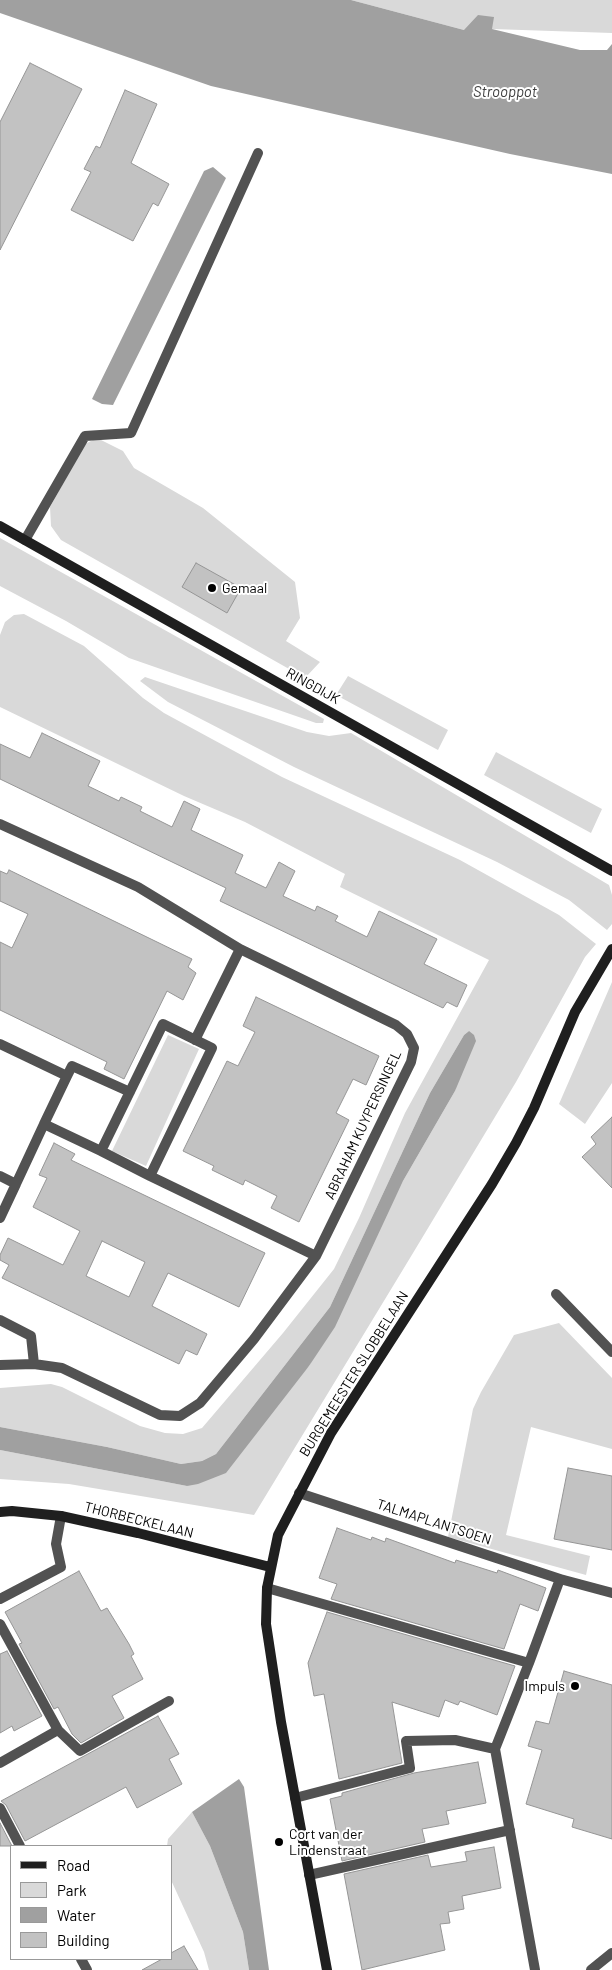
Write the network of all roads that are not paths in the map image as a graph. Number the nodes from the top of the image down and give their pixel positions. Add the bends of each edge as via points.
1 (258, 153) dead end
2 (0, 526) edge
3 (25, 540) junction
4 (0, 824) edge
5 (612, 870) edge
6 (240, 949) junction
7 (610, 952) edge
8 (195, 1040) junction
9 (1, 1046) edge
10 (67, 1076) junction
11 (130, 1092) junction
12 (44, 1124) junction
13 (101, 1151) junction
14 (0, 1176) edge
15 (150, 1176) junction
16 (16, 1184) junction
17 (0, 1218) edge
18 (316, 1256) junction
19 (556, 1294) dead end
20 (0, 1320) edge
21 (612, 1352) edge
22 (34, 1364) junction
23 (0, 1365) edge
24 (299, 1492) junction
25 (0, 1512) edge
26 (62, 1516) junction
27 (270, 1567) junction
28 (560, 1578) junction
29 (267, 1588) junction
30 (612, 1593) edge
31 (0, 1599) edge
32 (0, 1624) edge
33 (528, 1666) junction
34 (169, 1701) dead end
35 (58, 1730) junction
36 (495, 1749) junction
37 (0, 1763) edge
38 (295, 1798) junction
39 (0, 1808) edge
40 (510, 1830) junction
41 (19, 1845) edge
42 (310, 1875) junction
43 (612, 1953) edge
44 (328, 1970) edge
45 (535, 1970) edge
46 (592, 1970) edge

1 - 3 street via 131,432 85,436
2 - 3 street, RINGDIJK
3 - 5 street, RINGDIJK
4 - 6 street, ABRAHAM KUYPERSINGEL via 138,887
6 - 8 street
6 - 18 street, ABRAHAM KUYPERSINGEL via 396,1025 407,1034 414,1048 411,1062
7 - 24 street, BURGEMEESTER SLOBBELAAN via 575,1012 534,1108 507,1160 344,1412
8 - 11 street via 163,1024
8 - 15 street via 212,1048
9 - 10 street
10 - 11 street via 72,1066
10 - 12 street
11 - 13 street
12 - 13 street
12 - 16 street
13 - 15 street
14 - 16 street
15 - 18 street
16 - 17 street
18 - 22 street, ABRAHAM KUYPERSINGEL via 254,1339 200,1403 180,1416 160,1415 62,1368
19 - 21 street
20 - 22 street via 31,1336
22 - 23 street, ABRAHAM KUYPERSINGEL
24 - 27 street, BURGEMEESTER SLOBBELAAN via 278,1535
24 - 28 street, TALMAPLANTSOEN
25 - 26 street, THORBECKELAAN
26 - 27 street, THORBECKELAAN
26 - 31 street via 56,1544 61,1567
27 - 29 street, BURGEMEESTER SLOBBELAAN
28 - 30 street, TALMAPLANTSOEN
28 - 33 street
29 - 33 street
29 - 38 street, BURGEMEESTER SLOBBELAAN via 266,1624
32 - 35 street
33 - 36 street
34 - 35 street via 80,1751
35 - 37 street
36 - 38 street via 455,1740 406,1741 410,1768
36 - 40 street
38 - 42 street, BURGEMEESTER SLOBBELAAN
39 - 41 street
40 - 42 street
40 - 45 street
42 - 44 street, BURGEMEESTER SLOBBELAAN
43 - 46 street

